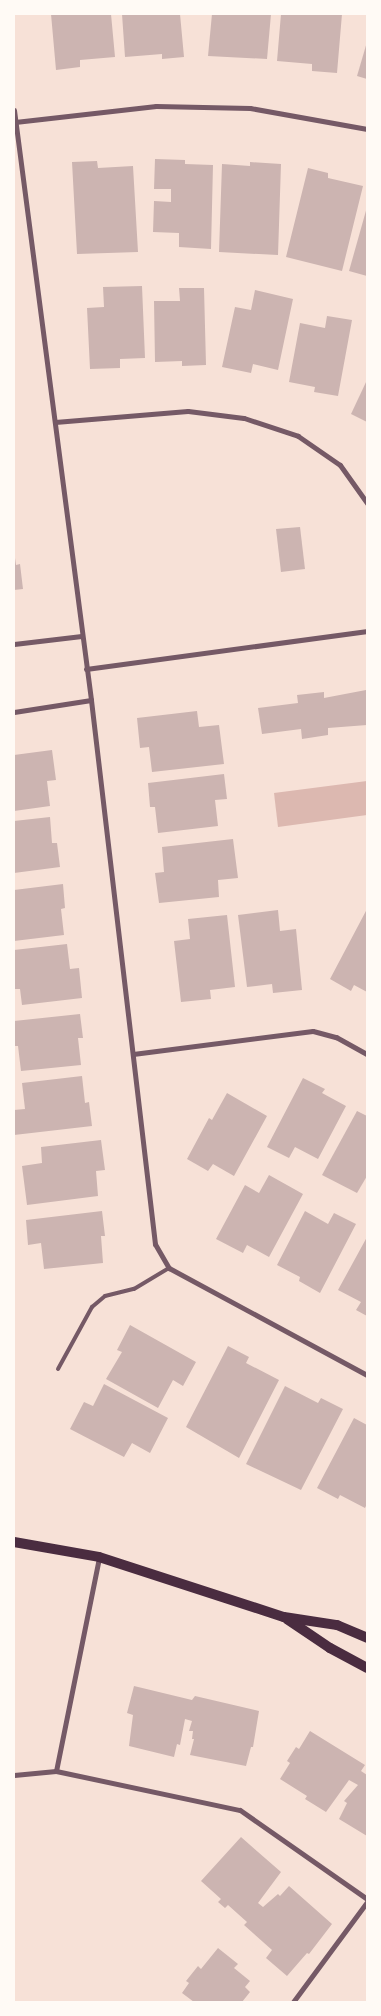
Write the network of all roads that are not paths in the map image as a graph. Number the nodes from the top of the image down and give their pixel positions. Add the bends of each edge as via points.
1 (14, 110) edge
2 (15, 122) junction
3 (367, 129) edge
4 (55, 422) junction
5 (367, 502) edge
6 (367, 631) edge
7 (82, 636) junction
8 (14, 644) edge
9 (86, 669) junction
10 (90, 700) junction
11 (14, 712) edge
12 (134, 1054) junction
13 (367, 1054) edge
14 (169, 1268) junction
15 (58, 1369) dead end
16 (367, 1375) edge
17 (14, 1542) edge
18 (99, 1557) junction
19 (284, 1617) junction
20 (367, 1638) edge
21 (367, 1668) edge
22 (56, 1771) junction
23 (14, 1775) edge
24 (367, 1900) edge
25 (293, 2002) edge

1 - 2 street
2 - 3 street via 156,106 250,108
2 - 4 street
4 - 5 street via 188,411 244,418 298,436 340,465
4 - 7 street
6 - 9 street
7 - 8 street
7 - 9 street
9 - 10 street
10 - 11 street
10 - 12 street
12 - 13 street via 313,1031 336,1037
12 - 14 street via 155,1244
14 - 15 lane via 134,1289 105,1296 92,1307
14 - 16 street
17 - 18 main road
18 - 19 main road
18 - 22 street
19 - 20 main road via 337,1625
19 - 21 main road
22 - 23 street
22 - 24 street via 240,1810
24 - 25 street

